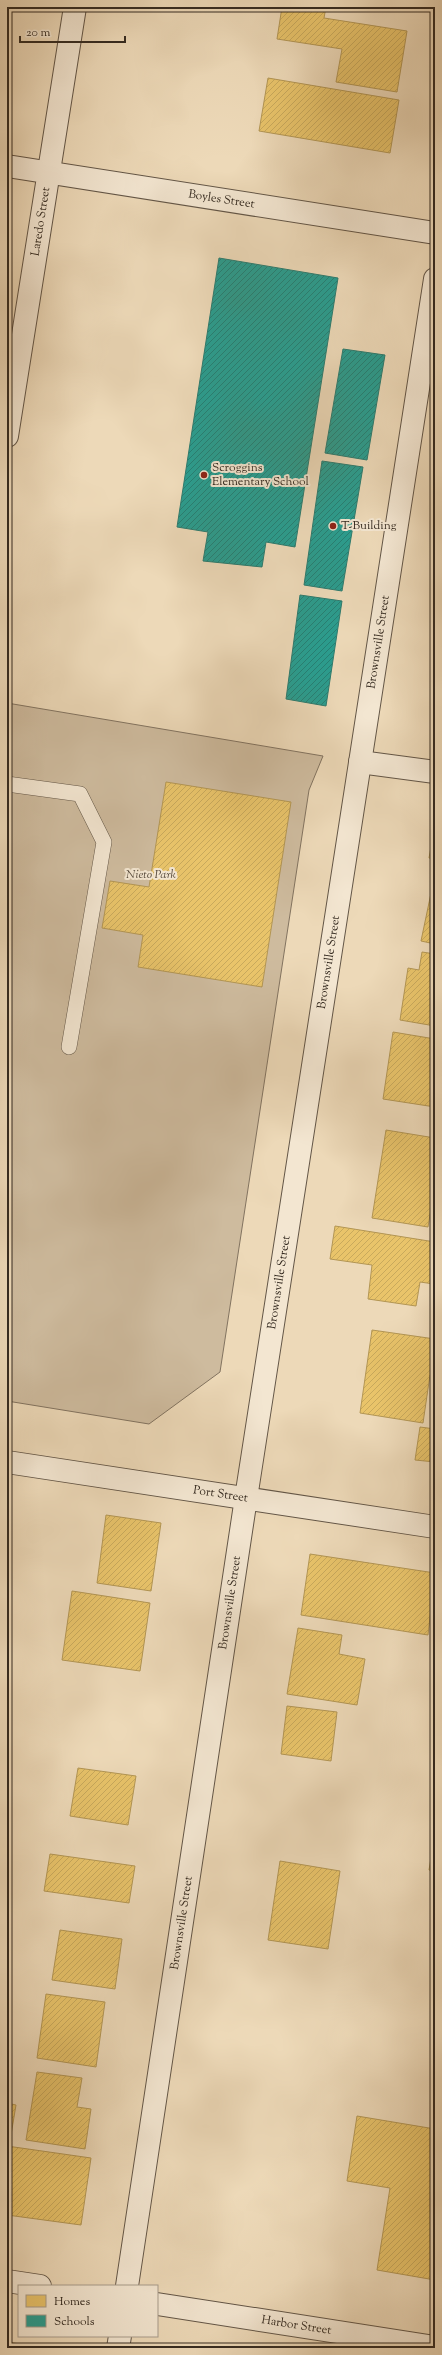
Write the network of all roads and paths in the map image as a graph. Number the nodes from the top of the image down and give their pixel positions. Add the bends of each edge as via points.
1 (75, 7) edge
2 (7, 166) edge
3 (49, 173) junction
4 (435, 233) edge
5 (435, 280) edge
6 (7, 436) edge
7 (360, 762) junction
8 (435, 772) edge
9 (7, 784) edge
10 (69, 1047) dead end
11 (7, 1462) edge
12 (246, 1498) junction
13 (435, 1527) edge
14 (7, 2281) edge
15 (33, 2285) edge
16 (127, 2285) edge
17 (158, 2304) edge
18 (120, 2337) edge
19 (435, 2347) edge
20 (118, 2348) edge

1 - 3 street, Laredo Street
2 - 3 street, Boyles Street
3 - 4 street, Boyles Street
3 - 6 street, Laredo Street
5 - 7 street, Brownsville Street
7 - 8 street
7 - 12 street, Brownsville Street
9 - 10 lane via 80,794 104,842
11 - 12 street, Port Street
12 - 13 street, Port Street
12 - 16 street, Brownsville Street
14 - 15 street
17 - 19 street, Harbor Street
18 - 20 street

